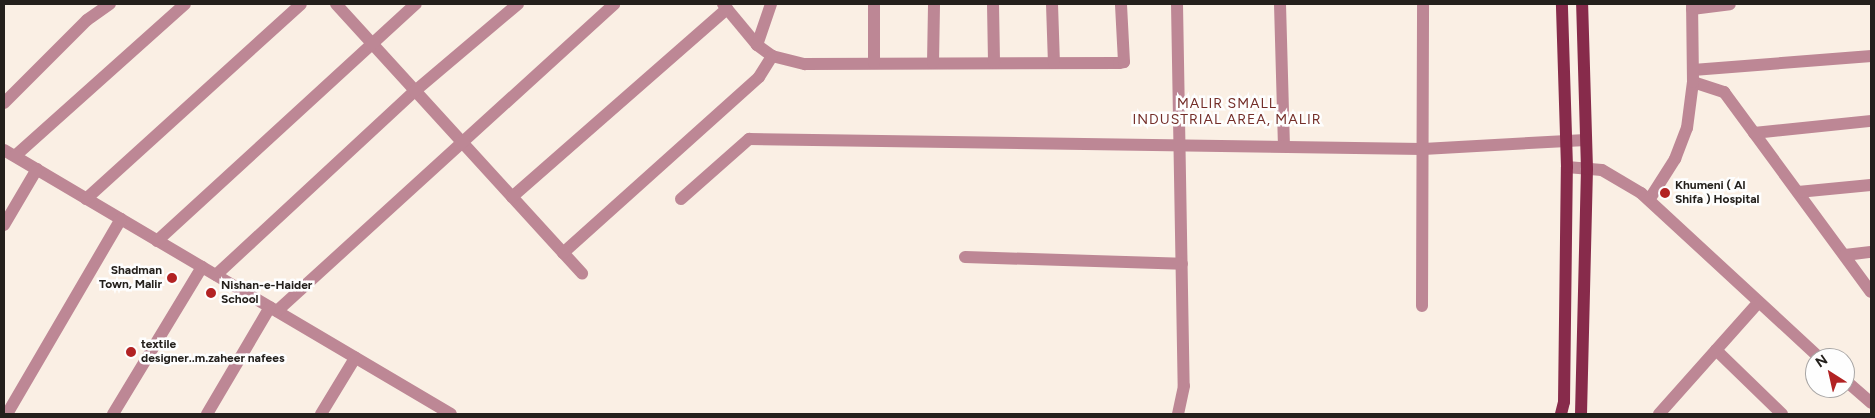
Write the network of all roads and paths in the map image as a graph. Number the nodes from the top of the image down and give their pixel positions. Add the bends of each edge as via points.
1 (110, 4) edge
2 (185, 4) edge
3 (301, 4) edge
4 (336, 4) edge
5 (416, 4) edge
6 (518, 4) edge
7 (614, 4) edge
8 (771, 4) edge
9 (874, 4) edge
10 (934, 4) edge
11 (993, 4) edge
12 (1052, 4) edge
13 (1121, 4) edge
14 (1177, 4) edge
15 (1280, 4) edge
16 (1423, 4) edge
17 (1562, 4) edge
18 (1582, 4) edge
19 (1730, 4) edge
20 (725, 6) edge
21 (1692, 6) edge
22 (372, 44) junction
23 (757, 45) junction
24 (772, 56) junction
25 (1871, 56) edge
26 (874, 63) junction
27 (933, 63) junction
28 (994, 63) junction
29 (1054, 63) junction
30 (1693, 76) junction
31 (415, 91) junction
32 (4, 102) edge
33 (1871, 121) edge
34 (1754, 133) junction
35 (1586, 140) junction
36 (462, 142) junction
37 (1564, 143) junction
38 (1284, 146) junction
39 (1180, 147) junction
40 (1423, 149) junction
41 (9, 153) edge
42 (1567, 167) junction
43 (37, 169) junction
44 (1587, 169) junction
45 (1871, 185) edge
46 (1798, 192) junction
47 (512, 197) junction
48 (86, 199) junction
49 (681, 199) dead end
50 (1649, 200) junction
51 (121, 219) junction
52 (4, 225) edge
53 (158, 241) junction
54 (1871, 252) edge
55 (563, 253) junction
56 (1845, 255) junction
57 (965, 257) dead end
58 (1182, 264) junction
59 (202, 267) junction
60 (582, 273) dead end
61 (216, 275) junction
62 (1871, 292) edge
63 (1758, 303) junction
64 (1422, 306) dead end
65 (274, 309) junction
66 (1809, 348) edge
67 (1716, 350) junction
68 (355, 358) junction
69 (1855, 389) edge
70 (1871, 403) edge
71 (434, 410) edge
72 (1662, 413) edge
73 (7, 414) edge
74 (113, 414) edge
75 (207, 414) edge
76 (321, 414) edge
77 (451, 414) edge
78 (1178, 414) edge
79 (1561, 414) edge
80 (1581, 414) edge
81 (1782, 414) edge

1 - 32 street via 87,20
2 - 41 street
3 - 48 street
4 - 22 street
5 - 22 street
6 - 31 street
7 - 36 street
8 - 23 street
9 - 26 street
10 - 27 street
11 - 28 street
12 - 29 street
13 - 29 street via 1124,62
14 - 39 street
15 - 38 street
16 - 40 street
17 - 37 main road
18 - 35 main road
19 - 21 street
20 - 23 street
20 - 47 street
21 - 30 street
22 - 31 street
22 - 53 street
23 - 24 street
24 - 26 street via 805,64
24 - 55 street via 759,77
25 - 30 street
26 - 27 street
27 - 28 street
28 - 29 street
30 - 34 street via 1724,92
30 - 50 street via 1687,128 1675,159
31 - 36 street
31 - 61 street
33 - 34 street
34 - 46 street
35 - 37 street
35 - 44 main road
36 - 47 street
36 - 65 street
37 - 40 street
37 - 42 main road
38 - 39 street
38 - 40 street
39 - 49 street via 749,139
39 - 58 street
40 - 64 street
41 - 43 street
42 - 44 street
42 - 79 main road via 1564,402
43 - 48 street
43 - 52 street
44 - 50 street via 1602,170
44 - 80 main road
45 - 46 street
46 - 56 street
47 - 55 street
48 - 51 street
50 - 63 street
51 - 53 street
51 - 73 street
53 - 59 street
54 - 56 street
55 - 60 street
56 - 62 street
57 - 58 street
58 - 78 street via 1184,386
59 - 61 street
59 - 74 street
61 - 65 street
63 - 66 street
63 - 67 street
65 - 68 street
65 - 75 street
67 - 72 street
67 - 81 street
68 - 71 street
68 - 76 street
69 - 70 street
71 - 77 street

